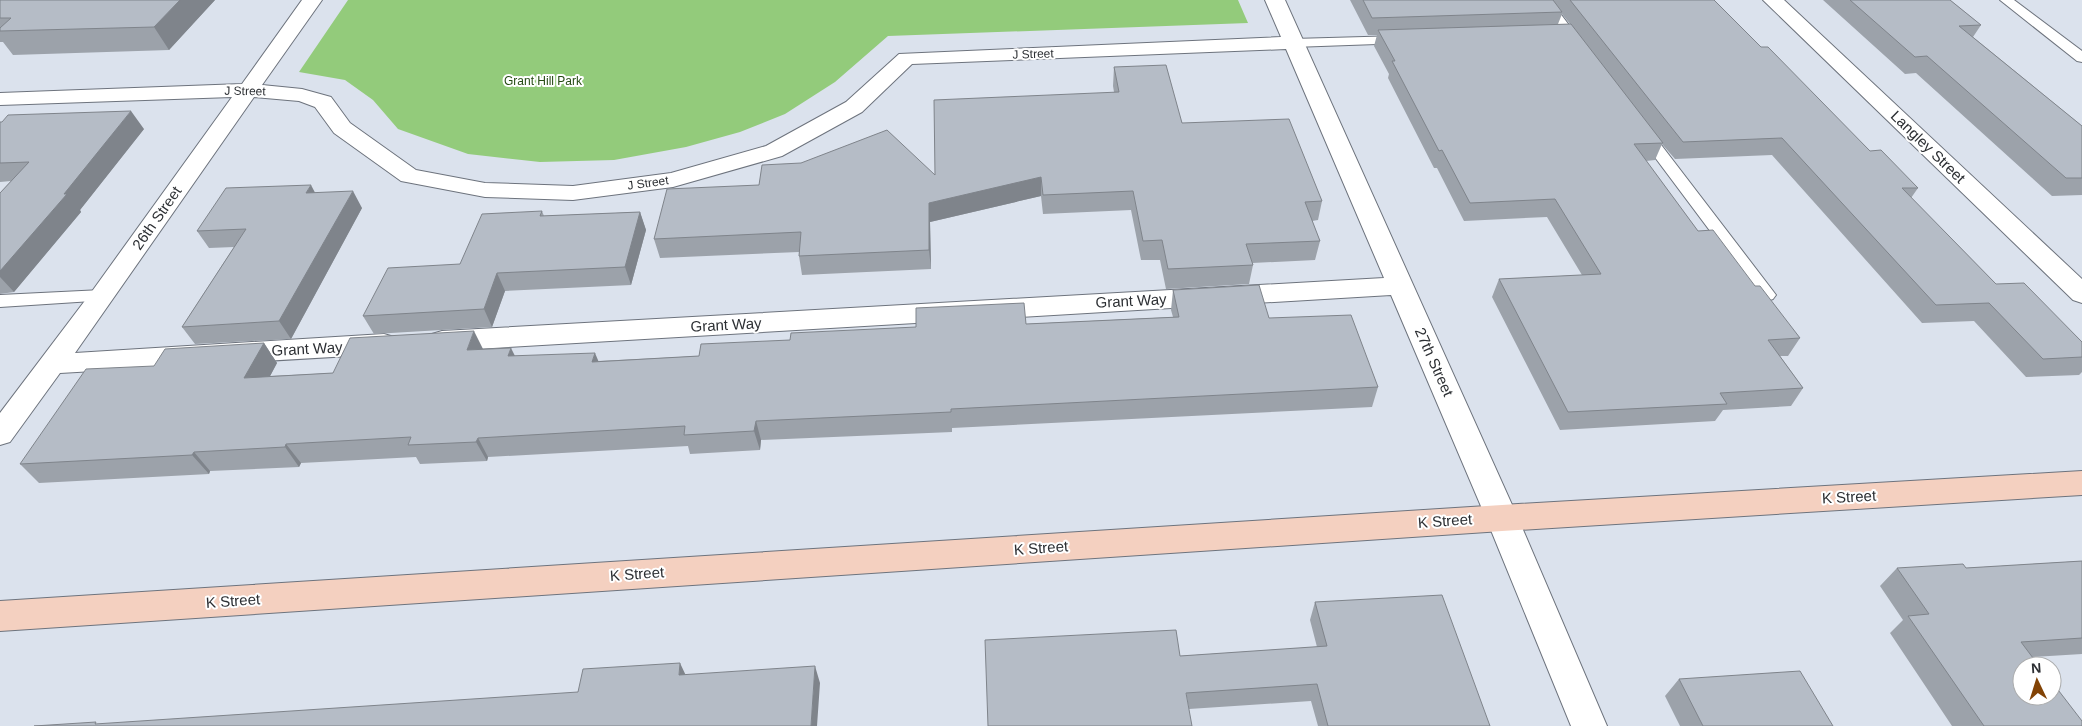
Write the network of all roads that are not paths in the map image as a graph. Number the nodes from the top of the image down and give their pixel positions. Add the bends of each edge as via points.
1 (312, 0) edge
2 (1275, 0) edge
3 (1543, 0) edge
4 (1773, 0) edge
5 (2006, 0) edge
6 (1570, 35) junction
7 (1550, 36) edge
8 (1416, 40) edge
9 (1294, 44) junction
10 (2082, 58) edge
11 (1588, 59) edge
12 (247, 90) junction
13 (0, 100) edge
14 (1636, 122) edge
15 (1400, 286) junction
16 (2082, 294) edge
17 (1768, 295) edge
18 (102, 296) junction
19 (0, 301) edge
20 (53, 364) junction
21 (0, 434) edge
22 (2082, 483) edge
23 (1502, 518) junction
24 (0, 616) edge
25 (1589, 726) edge

1 - 12 street, 26th Street
2 - 9 street, 27th Street
3 - 6 lane
4 - 16 street, Langley Street
5 - 10 lane
6 - 7 lane
6 - 11 lane
8 - 9 lane
9 - 12 street, J Street via 906,58 854,106 774,151 673,180 573,193 485,190 409,176 342,128 323,102 302,95
9 - 15 street, 27th Street
12 - 13 street, J Street
12 - 18 street, 26th Street
14 - 17 lane
15 - 20 street, Grant Way
15 - 23 street, 27th Street
18 - 19 lane
18 - 20 street, 26th Street
20 - 21 street, 26th Street
22 - 23 street, K Street
23 - 24 street, K Street
23 - 25 street, 27th Street

